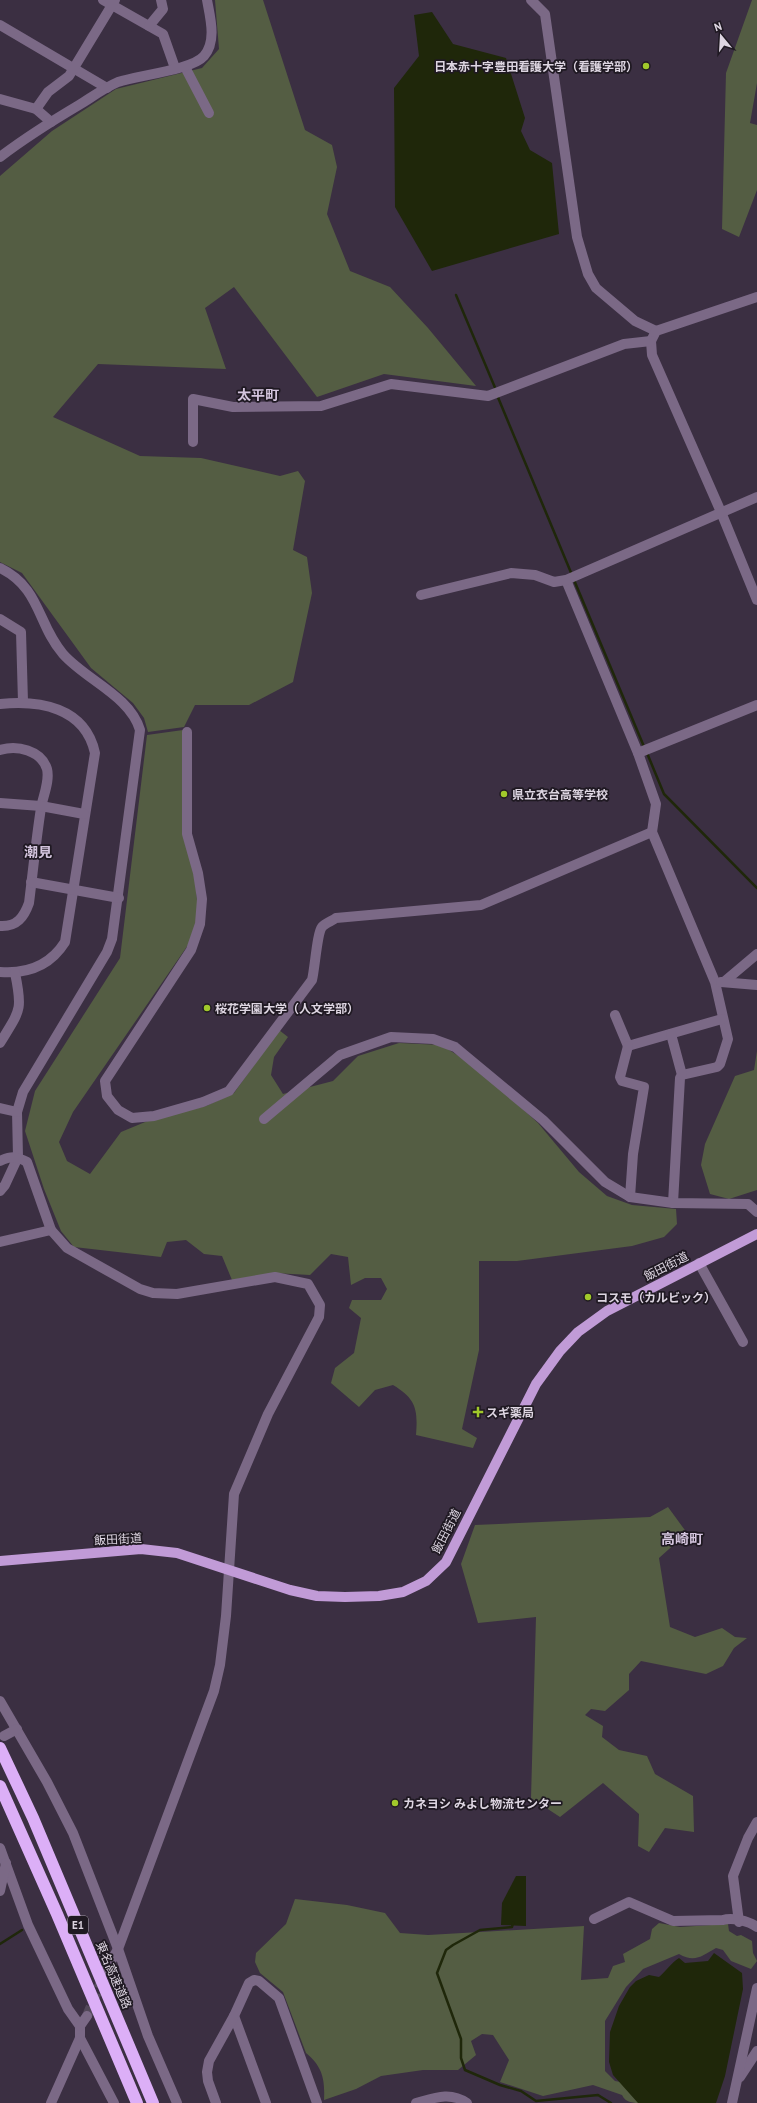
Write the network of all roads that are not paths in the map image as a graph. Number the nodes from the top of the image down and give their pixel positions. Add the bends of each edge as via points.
1 (162, 0) edge
2 (207, 0) edge
3 (531, 0) edge
4 (110, 2) edge
5 (0, 26) edge
6 (149, 26) junction
7 (185, 67) junction
8 (74, 68) junction
9 (175, 68) junction
10 (107, 88) junction
11 (0, 99) edge
12 (36, 109) junction
13 (209, 113) dead end
14 (50, 122) junction
15 (0, 157) edge
16 (757, 297) edge
17 (656, 331) junction
18 (651, 341) junction
19 (193, 442) dead end
20 (757, 497) edge
21 (721, 512) junction
22 (0, 568) edge
23 (566, 580) junction
24 (421, 596) dead end
25 (757, 600) edge
26 (0, 619) edge
27 (23, 702) junction
28 (0, 704) edge
29 (757, 705) edge
30 (187, 732) dead end
31 (0, 750) edge
32 (638, 753) junction
33 (0, 803) edge
34 (41, 806) junction
35 (84, 814) junction
36 (652, 832) junction
37 (32, 882) junction
38 (73, 890) junction
39 (119, 898) junction
40 (0, 926) edge
41 (757, 954) edge
42 (0, 972) edge
43 (15, 973) junction
44 (720, 982) junction
45 (757, 985) edge
46 (614, 1015) dead end
47 (722, 1018) junction
48 (670, 1034) junction
49 (0, 1042) edge
50 (628, 1046) junction
51 (682, 1075) junction
52 (0, 1108) edge
53 (17, 1112) junction
54 (264, 1119) dead end
55 (18, 1157) junction
56 (0, 1161) edge
57 (0, 1191) edge
58 (630, 1197) junction
59 (673, 1203) junction
60 (757, 1212) edge
61 (51, 1230) junction
62 (757, 1234) edge
63 (0, 1242) edge
64 (700, 1264) junction
65 (743, 1342) dead end
66 (0, 1561) edge
67 (230, 1570) junction
68 (0, 1701) edge
69 (17, 1729) junction
70 (4, 1736) dead end
71 (0, 1748) edge
72 (0, 1786) edge
73 (757, 1822) edge
74 (0, 1848) edge
75 (6, 1863) junction
76 (0, 1891) edge
77 (594, 1919) dead end
78 (739, 1922) junction
79 (757, 1927) edge
80 (118, 1949) junction
81 (106, 1970) tunnel mouth
82 (757, 1988) edge
83 (87, 2016) tunnel mouth
84 (234, 2016) junction
85 (80, 2026) junction
86 (80, 2038) junction
87 (757, 2051) edge
88 (738, 2080) junction
89 (51, 2103) edge
90 (114, 2103) edge
91 (137, 2103) edge
92 (153, 2103) edge
93 (177, 2103) edge
94 (216, 2103) edge
95 (266, 2103) edge
96 (317, 2103) edge
97 (416, 2103) edge
98 (467, 2103) edge
99 (732, 2103) edge

1 - 6 street via 163,9
2 - 7 street via 211,18 210,47 201,60
3 - 17 street via 545,14 577,236 588,274 596,288 635,321
4 - 6 street
4 - 8 street
5 - 8 street
6 - 9 street via 163,34
7 - 9 street
7 - 13 street
8 - 10 street
8 - 12 street via 69,76 48,92
9 - 10 street via 119,82
10 - 14 street
11 - 12 street
12 - 14 street
14 - 15 street
16 - 17 street
17 - 18 street
18 - 19 street via 624,344 488,396 390,384 321,406 232,407 193,399
18 - 21 street via 652,355
20 - 21 street
21 - 23 street
21 - 25 street
22 - 39 street via 24,584 62,653 126,706 135,715 138,723 140,730
23 - 24 street via 554,582 535,575 511,573
23 - 32 street
26 - 27 street via 20,632
27 - 28 street
27 - 35 street via 39,703 60,711 80,724 90,736 95,753
29 - 32 street
30 - 36 street via 187,834 202,898 200,924 191,950 105,1081 107,1096 118,1110 132,1118 154,1116 203,1102 229,1090 312,980 322,927 336,918 481,905
31 - 34 street via 20,749 33,752 41,758 48,776
32 - 36 street via 656,804
33 - 34 street
34 - 35 street
34 - 37 street
35 - 38 street
36 - 44 street
37 - 38 street
37 - 40 street via 24,916 13,925
38 - 39 street
38 - 43 street via 67,932 61,949 45,964
39 - 53 street via 107,952 23,1092
41 - 44 street
42 - 43 street
43 - 49 street via 20,1006
44 - 45 street
44 - 47 street
46 - 50 street
47 - 48 street
47 - 51 street via 728,1039 720,1064 717,1067
48 - 50 street
48 - 51 street
50 - 58 street via 620,1077 622,1081 644,1087 633,1154
51 - 59 street
52 - 53 street
53 - 55 street
54 - 58 street via 340,1055 391,1037 433,1039 455,1047 465,1055 543,1120 605,1182
55 - 56 street via 8,1157
55 - 57 street
55 - 61 street via 27,1162
58 - 59 street
59 - 60 street via 748,1204
61 - 63 street
61 - 67 street via 67,1248 129,1284 153,1293 177,1294 275,1278 308,1284 316,1297 320,1305 319,1317 268,1414 234,1494
62 - 64 main road, 飯田街道
64 - 65 street
64 - 67 main road, 飯田街道 via 607,1311 578,1332 560,1351 536,1384 446,1562 420,1585 395,1594 317,1596
66 - 67 main road, 飯田街道 via 140,1549 177,1553
67 - 80 street via 226,1623 214,1691
68 - 69 street
69 - 70 street
69 - 80 street via 73,1833
71 - 92 highway, 東名高速道路 / E1 via 33,1818
72 - 91 highway, E1
73 - 78 street via 733,1876
74 - 75 street
75 - 76 street
75 - 85 street via 28,1925 68,2009
77 - 78 street via 629,1902 673,1921 729,1918
78 - 79 street via 751,1923
80 - 81 street
80 - 93 street via 148,2036
82 - 88 street
83 - 85 street
84 - 94 street via 209,2061 207,2072
84 - 95 street
84 - 96 street via 249,1983 254,1980 259,1981 279,1998
85 - 86 street
86 - 89 street
86 - 90 street
87 - 88 street
88 - 99 street
97 - 98 street via 444,2095 459,2098

